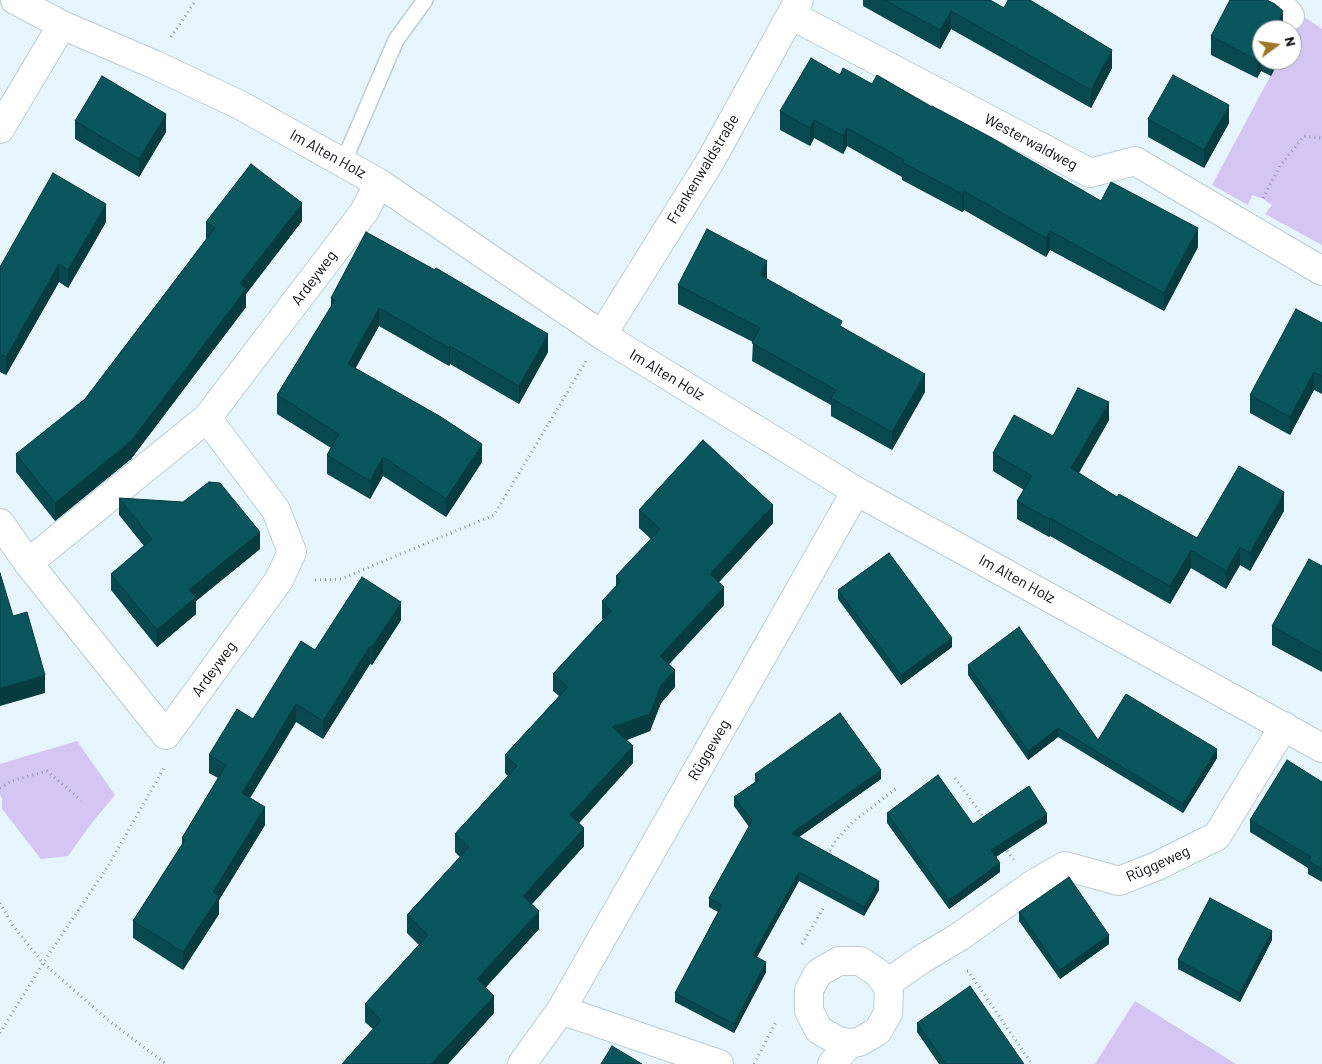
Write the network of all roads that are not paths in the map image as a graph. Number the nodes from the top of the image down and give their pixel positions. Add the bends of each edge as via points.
1 (15, 0) edge
2 (425, 0) edge
3 (795, 7) edge
4 (62, 25) junction
5 (0, 129) edge
6 (343, 163) junction
7 (380, 183) junction
8 (1322, 271) edge
9 (602, 335) junction
10 (207, 418) junction
11 (856, 491) junction
12 (0, 523) edge
13 (28, 563) junction
14 (1284, 726) junction
15 (1322, 748) edge
16 (886, 984) junction
17 (560, 1010) junction
18 (850, 1043) junction
19 (522, 1064) edge
20 (719, 1064) edge
21 (832, 1064) edge

1 - 4 street, Im Alten Holz
2 - 6 lane via 396,40
3 - 8 street, Westerwaldweg via 1090,174 1135,161
3 - 9 street, Frankenwaldstraße via 710,160
4 - 5 street
4 - 6 street, Im Alten Holz via 240,105
6 - 7 street, Im Alten Holz
7 - 9 street, Im Alten Holz
7 - 10 street, Ardeyweg via 364,212
9 - 11 street, Im Alten Holz
10 - 13 street, Ardeyweg
10 - 13 street, Ardeyweg via 276,510 292,552 279,580 166,735
11 - 14 street, Im Alten Holz
11 - 17 street, Rüggeweg
12 - 13 street
14 - 15 street, Im Alten Holz
14 - 16 street, Rüggeweg via 1217,836 1119,882 1066,866 1032,885
16 - 18 street via 888,1013 878,1031 859,1042
16 - 18 street via 878,973 860,962 839,961 817,975 809,990 809,1011 819,1030 838,1041
17 - 19 street, Rüggeweg
17 - 20 street
18 - 21 street

